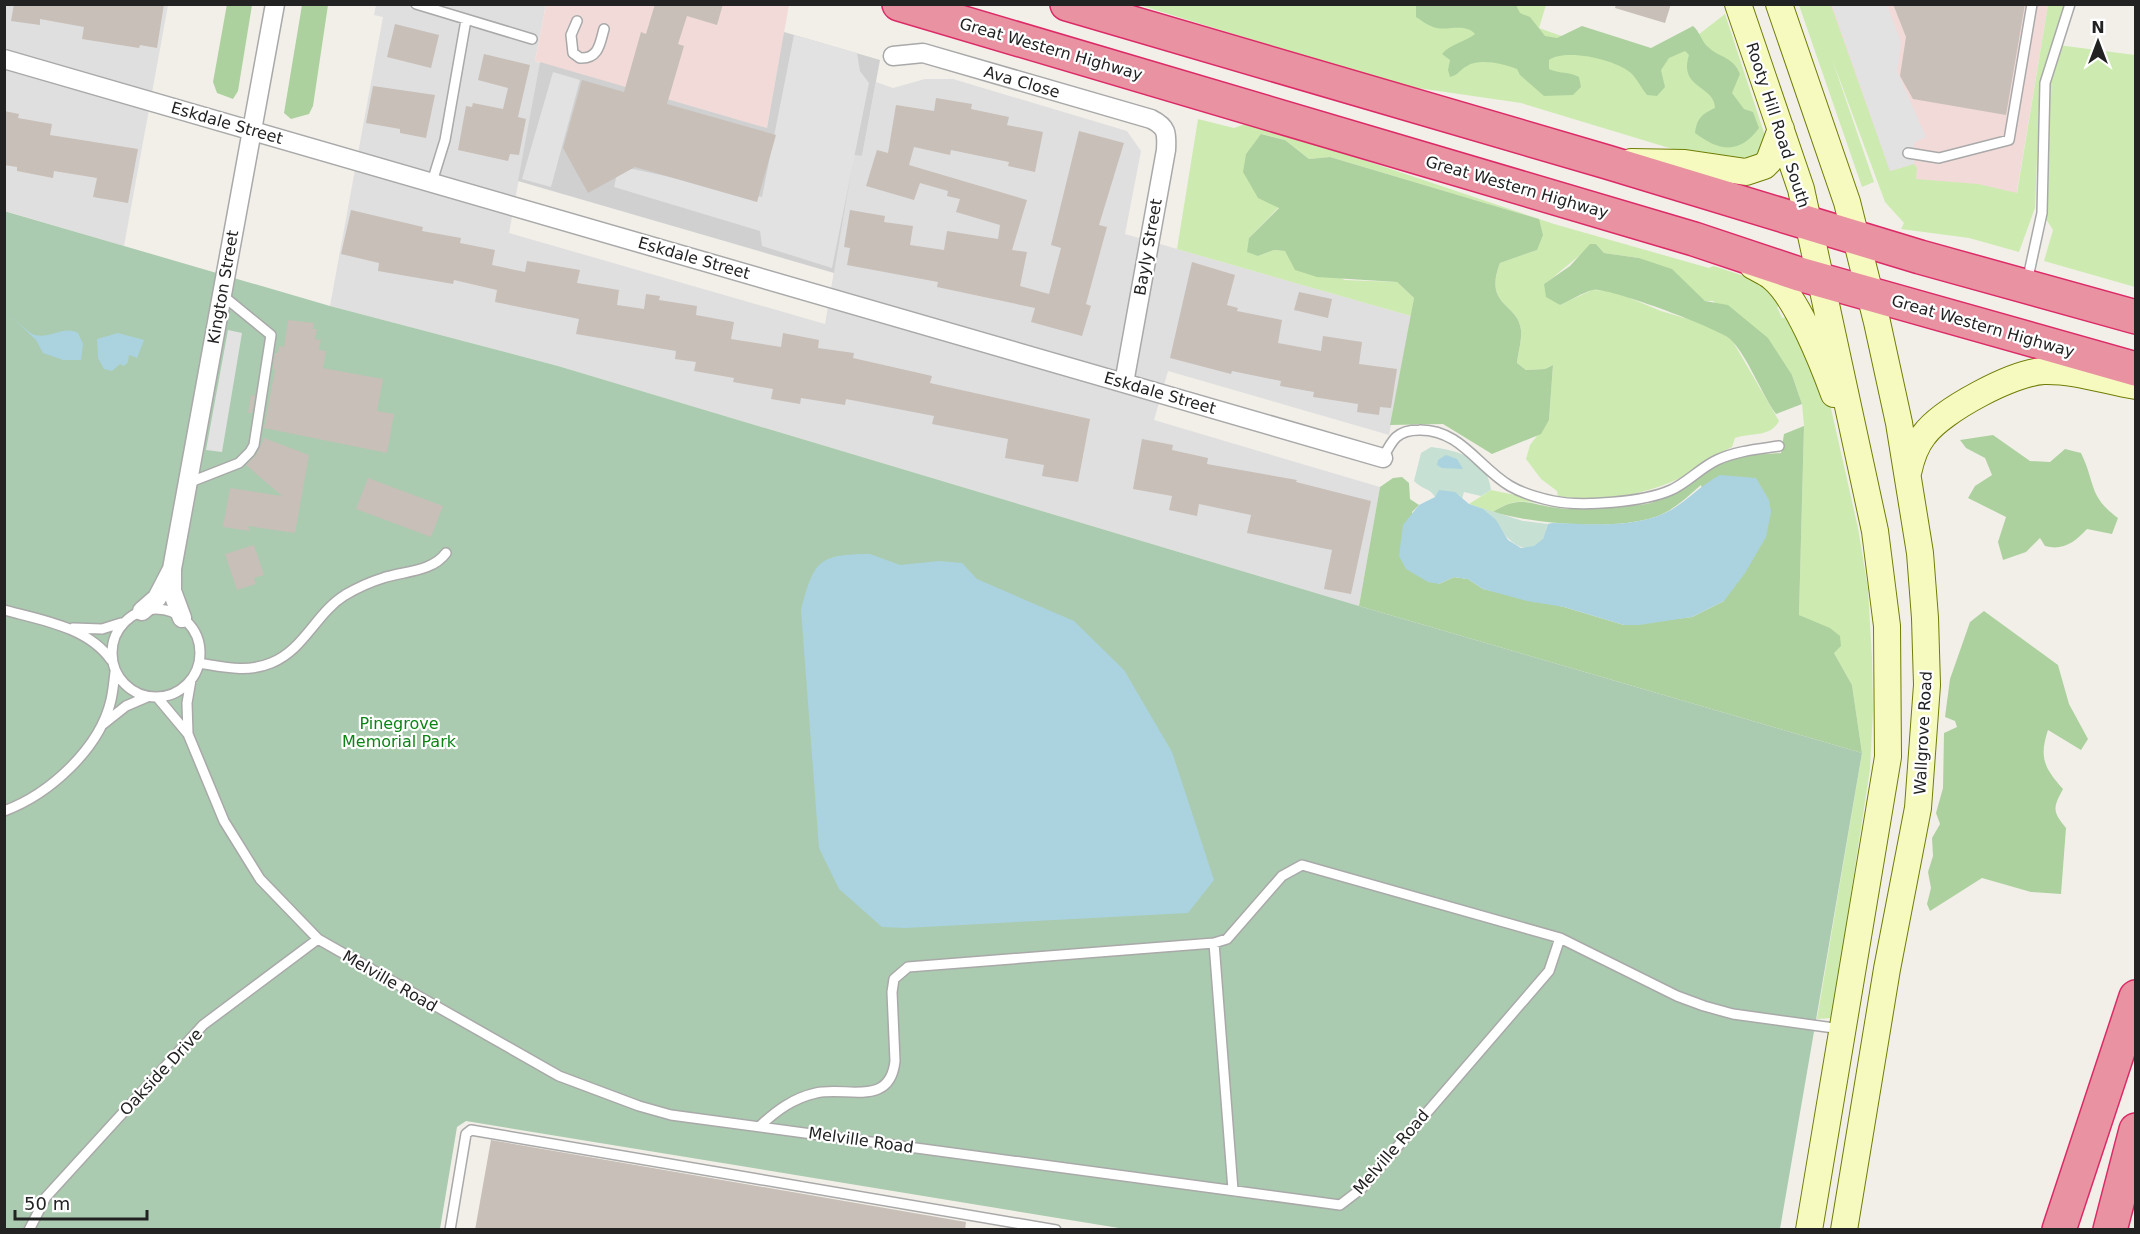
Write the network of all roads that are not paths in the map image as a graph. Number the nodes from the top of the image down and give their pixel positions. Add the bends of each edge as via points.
1 (275, 4) edge
2 (416, 4) edge
3 (899, 4) edge
4 (1067, 4) edge
5 (1738, 4) edge
6 (1779, 4) edge
7 (2032, 4) edge
8 (2070, 4) edge
9 (466, 20) junction
10 (577, 21) dead end
11 (604, 29) dead end
12 (532, 39) dead end
13 (893, 56) dead end
14 (4, 58) edge
15 (1151, 119) joint
16 (1781, 129) junction
17 (252, 130) junction
18 (1908, 153) dead end
19 (1607, 162) junction
20 (432, 182) junction
21 (1808, 223) junction
22 (1856, 237) junction
23 (1694, 239) junction
24 (1822, 281) junction
25 (2026, 287) junction
26 (1870, 294) junction
27 (222, 295) junction
28 (2136, 297) edge
29 (2068, 299) junction
30 (2136, 317) edge
31 (2136, 369) edge
32 (1124, 383) junction
33 (2136, 386) edge
34 (1856, 444) junction
35 (1779, 446) dead end
36 (1383, 458) joint
37 (1908, 476) junction
38 (188, 483) junction
39 (446, 553) dead end
40 (172, 569) junction
41 (4, 610) edge
42 (136, 614) junction
43 (182, 618) junction
44 (65, 627) junction
45 (112, 660) junction
46 (199, 663) junction
47 (115, 672) junction
48 (191, 680) junction
49 (152, 697) junction
50 (100, 727) junction
51 (188, 734) junction
52 (4, 811) edge
53 (1560, 938) junction
54 (318, 939) junction
55 (1214, 943) junction
56 (2136, 997) edge
57 (1843, 1029) junction
58 (760, 1126) junction
59 (2136, 1130) edge
60 (1233, 1190) junction
61 (1006, 1226) edge
62 (1050, 1229) edge
63 (29, 1230) edge
64 (450, 1230) edge
65 (1809, 1230) edge
66 (1844, 1230) edge
67 (2059, 1230) edge
68 (2110, 1230) edge

1 - 17 street, Kington Street
2 - 9 lane
3 - 23 highway, Great Western Highway
4 - 19 highway
5 - 16 main road, Rooty Hill Road South
6 - 22 main road
7 - 18 lane via 2009,140 1939,158
8 - 25 lane via 2045,83 2042,213
9 - 12 lane
9 - 20 lane via 445,140
10 - 11 lane via 570,43 573,53 580,58 596,52
13 - 15 street, Ava Close via 923,53
14 - 17 street, Eskdale Street
15 - 32 street, Bayly Street via 1163,125 1167,142
16 - 19 main road via 1769,161 1746,172 1685,163
16 - 21 main road, Rooty Hill Road South
17 - 20 street, Eskdale Street
17 - 27 street, Kington Street
19 - 21 highway
20 - 32 street, Eskdale Street
21 - 22 highway
21 - 24 main road, Rooty Hill Road South
22 - 25 highway
22 - 26 main road, Wallgrove Road
23 - 24 highway, Great Western Highway
23 - 34 main road via 1779,283 1811,341
24 - 26 highway, Great Western Highway
24 - 34 main road, Wallgrove Road
25 - 29 highway
26 - 31 highway, Great Western Highway
26 - 37 main road, Wallgrove Road
27 - 38 street, Kington Street
27 - 38 lane via 271,335 254,445 239,463
28 - 29 highway
29 - 30 highway
32 - 36 street, Eskdale Street
33 - 37 main road via 2056,371 2016,376 1979,395 1925,432 1912,457
34 - 57 main road, Wallgrove Road via 1875,531 1887,626 1888,757
35 - 36 lane via 1718,460 1674,489 1629,501 1555,501 1518,490 1461,443 1434,431 1402,432 1392,439
37 - 66 main road, Wallgrove Road via 1925,618 1923,757 1911,849
38 - 40 street, Kington Street
39 - 46 lane via 428,566 382,578 343,596 323,612 287,655 272,663 242,670
40 - 42 street, Kington Street via 157,598
40 - 43 street, Kington Street via 172,591
41 - 44 lane
42 - 43 lane via 163,610
42 - 44 lane via 114,627
42 - 45 lane via 114,636
43 - 46 lane via 196,635
44 - 45 lane via 96,643
45 - 47 lane
46 - 48 lane
47 - 49 lane via 128,688
47 - 50 lane via 111,700
48 - 49 lane via 176,693
48 - 51 lane
49 - 50 lane via 126,706
49 - 51 lane
50 - 52 lane via 86,748 40,793
51 - 54 lane, Melville Road via 224,821 247,861 274,897
53 - 55 lane via 1302,865 1282,876 1227,939
53 - 57 lane via 1704,1006 1733,1014
53 - 60 lane, Melville Road via 1549,971 1353,1196 1340,1205
54 - 58 lane, Melville Road via 559,1076 671,1115
54 - 63 lane, Oakside Drive via 203,1025 46,1197
55 - 58 lane via 908,967 894,979 896,1061 884,1086 867,1092 817,1092 777,1110
55 - 60 lane
56 - 67 highway
57 - 65 main road, Wallgrove Road
58 - 60 lane, Melville Road
59 - 68 highway
61 - 62 lane
61 - 64 lane via 471,1130 466,1134

